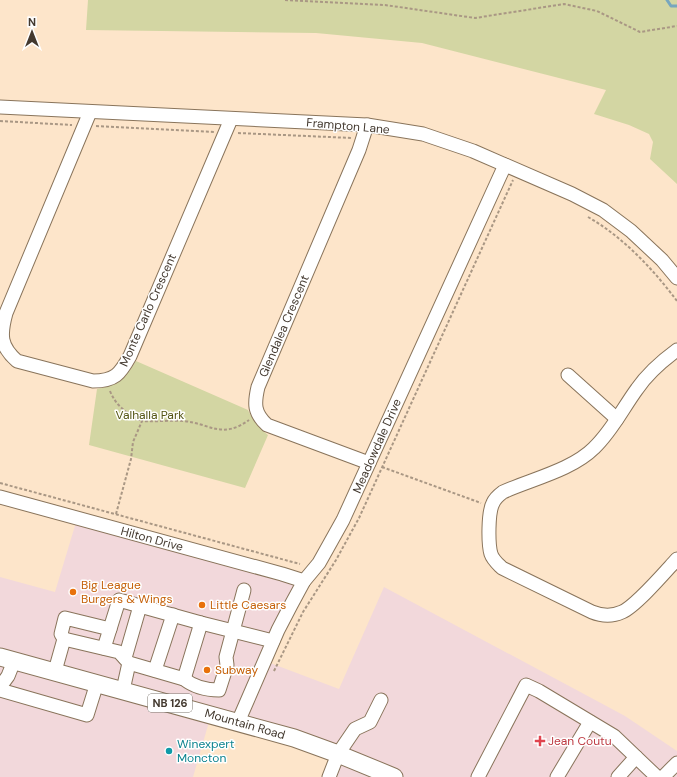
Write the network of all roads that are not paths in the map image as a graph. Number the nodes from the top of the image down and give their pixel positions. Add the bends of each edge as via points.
1 (0, 107) edge
2 (90, 112) junction
3 (231, 119) junction
4 (367, 125) junction
5 (505, 165) junction
6 (677, 278) edge
7 (677, 350) edge
8 (568, 376) dead end
9 (617, 419) junction
10 (369, 463) junction
11 (0, 498) edge
12 (677, 559) edge
13 (304, 581) junction
14 (244, 590) dead end
15 (140, 606) junction
16 (173, 615) junction
17 (201, 623) junction
18 (110, 629) junction
19 (234, 631) junction
20 (64, 639) junction
21 (273, 641) junction
22 (104, 648) junction
23 (7, 659) edge
24 (127, 661) junction
25 (155, 670) junction
26 (55, 671) junction
27 (184, 678) junction
28 (97, 683) junction
29 (0, 687) edge
30 (0, 690) edge
31 (123, 690) junction
32 (380, 700) dead end
33 (238, 722) junction
34 (590, 722) junction
35 (338, 754) junction
36 (636, 757) junction
37 (677, 763) edge
38 (329, 777) edge
39 (394, 777) edge
40 (478, 777) edge
41 (557, 777) edge
42 (618, 777) edge
43 (657, 777) edge
44 (663, 777) edge

1 - 2 street, Frampton Lane
2 - 3 street, Frampton Lane
2 - 3 street, Monte Carlo Crescent via 6,313 1,330 1,343 7,354 17,361 93,381 113,378 122,370 130,356
3 - 4 street, Frampton Lane
4 - 5 street, Frampton Lane via 423,134
4 - 10 street, Glendalea Crescent via 359,150 258,387 255,400 258,414 268,425
5 - 6 street, Frampton Lane via 602,210 631,231
5 - 10 street, Meadowdale Drive
7 - 9 street via 660,363 638,387
8 - 9 street
9 - 12 street via 594,448 583,457 503,492 496,498 491,507 491,554 502,568 592,612 610,616 631,607
10 - 13 street, Meadowdale Drive via 343,520 318,563
11 - 13 street, Hilton Drive
13 - 21 street, Meadowdale Drive
14 - 19 street
15 - 16 street
15 - 18 street via 119,600
15 - 24 street
16 - 17 street
16 - 25 street
17 - 19 street
17 - 27 street
18 - 20 street via 65,618 61,634
18 - 22 street
19 - 21 street
19 - 27 street via 219,690 192,685
20 - 22 street
20 - 26 street
21 - 33 street, Meadowdale Drive
22 - 24 street via 119,652
23 - 26 main road, Mountain Road / NB 126
23 - 29 street via 8,676
24 - 25 street
24 - 31 street
25 - 27 street
26 - 28 main road, Mountain Road / NB 126
28 - 30 street via 87,714
28 - 31 main road, Mountain Road / NB 126
31 - 33 main road, Mountain Road / NB 126
32 - 35 street via 370,722 355,729
33 - 35 main road, Mountain Road / NB 126
34 - 36 street via 614,736
34 - 40 street via 526,685
34 - 41 street
35 - 38 street
35 - 39 main road, Mountain Road / NB 126
36 - 42 street
36 - 43 street
37 - 44 street

